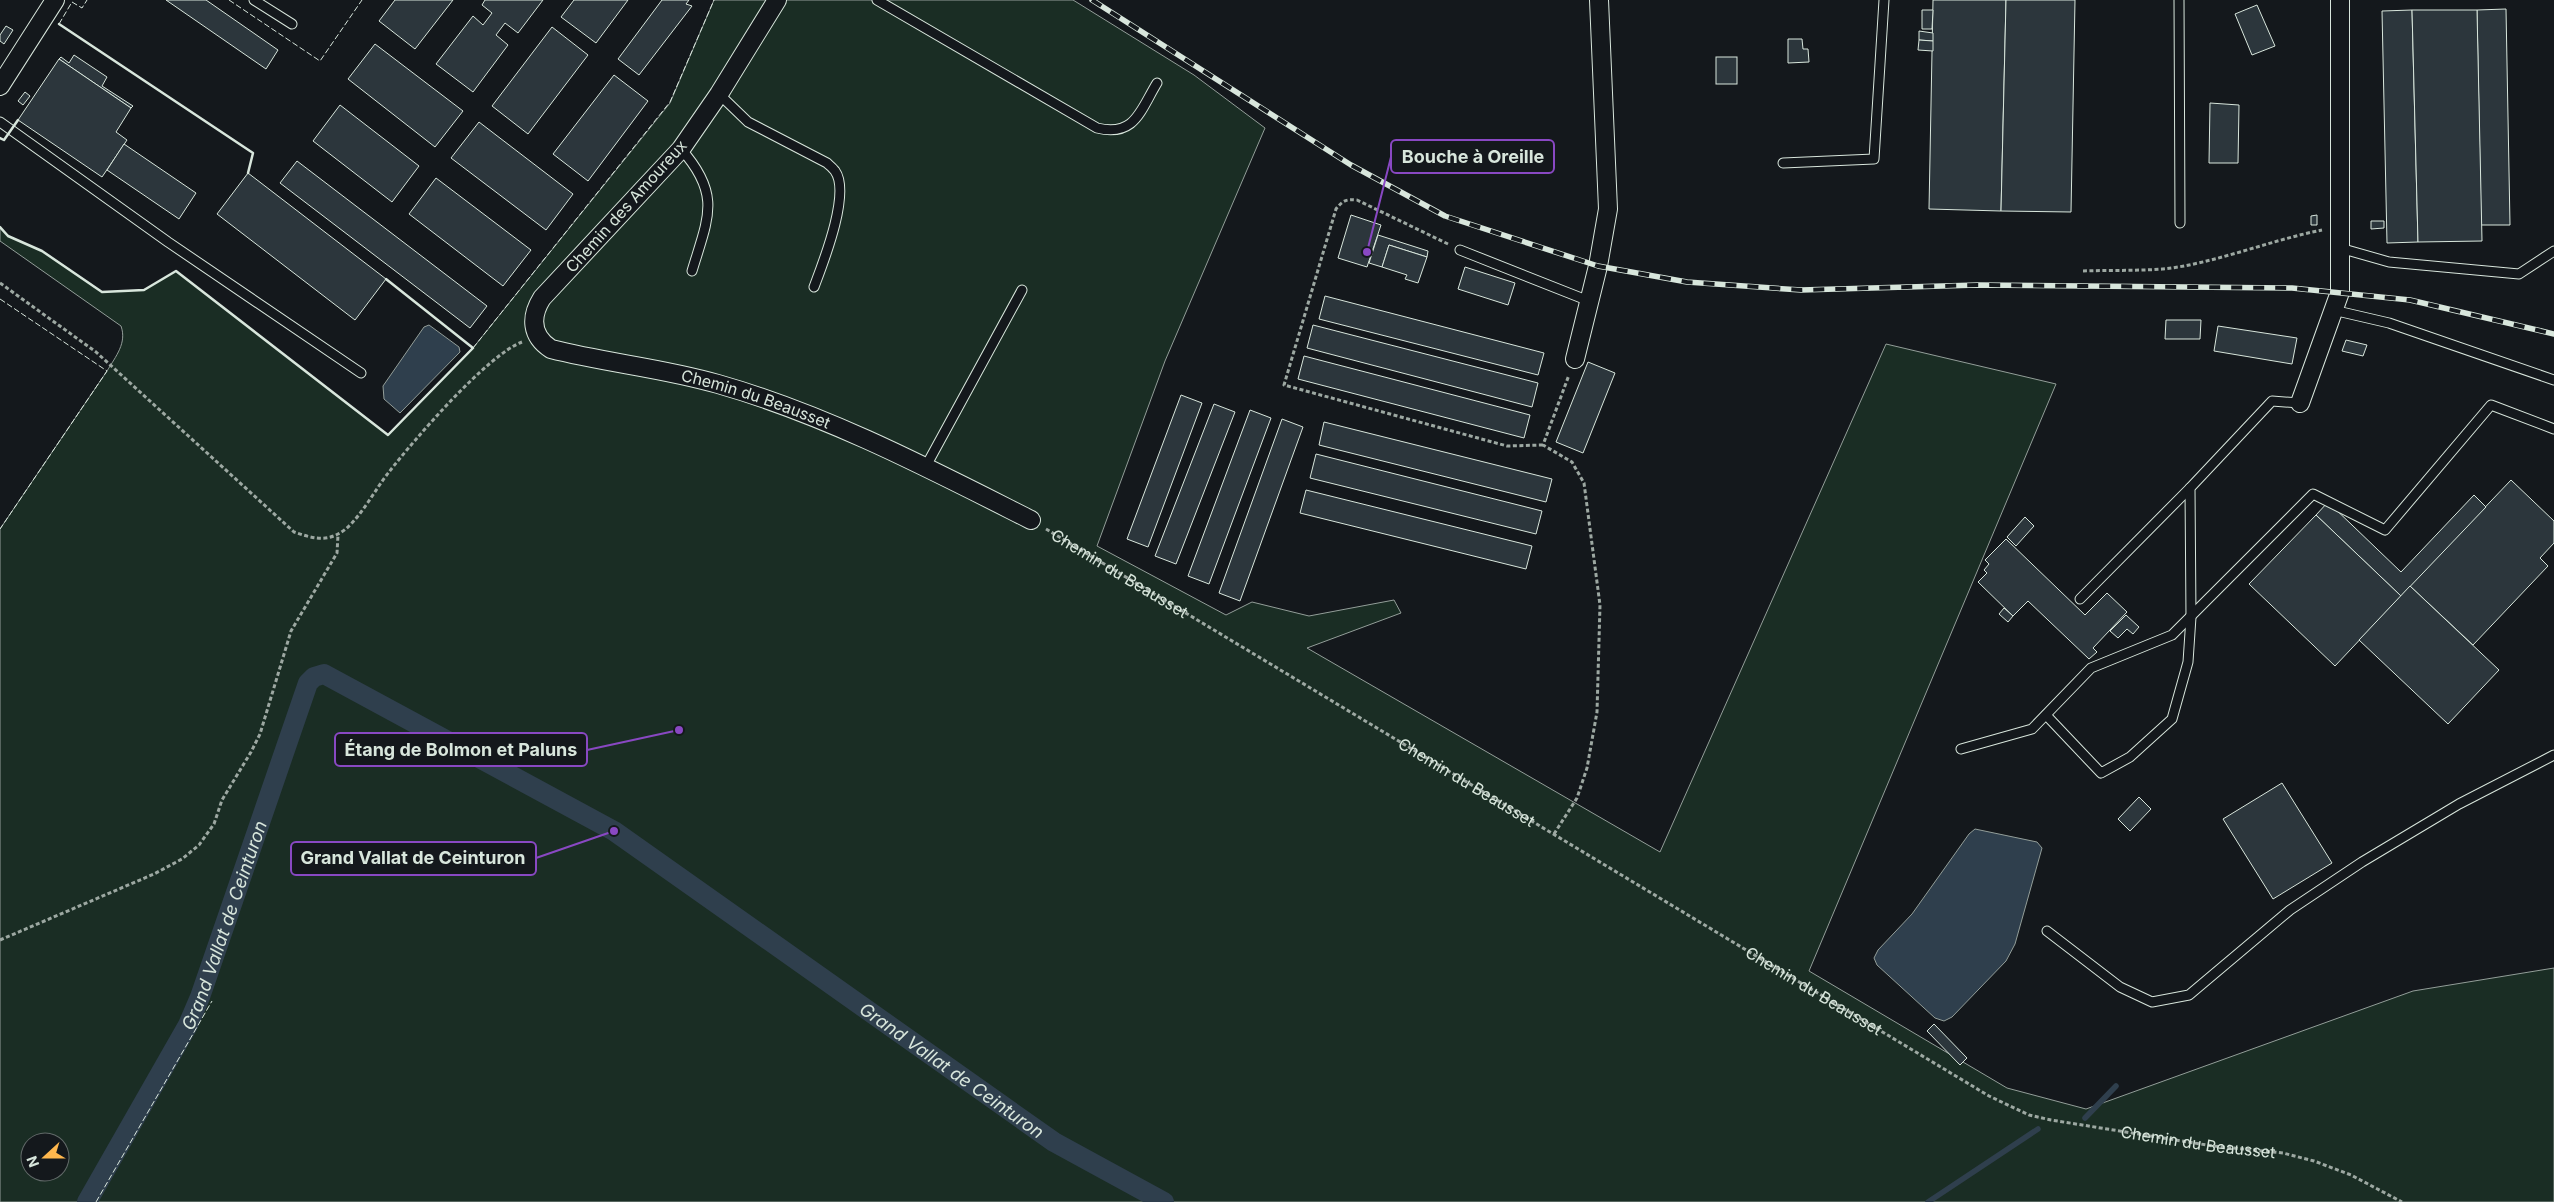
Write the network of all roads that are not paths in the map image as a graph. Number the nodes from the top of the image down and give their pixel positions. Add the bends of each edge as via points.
1 (55, 0) edge
2 (254, 0) edge
3 (777, 0) edge
4 (877, 0) edge
5 (1599, 0) edge
6 (1884, 0) edge
7 (2179, 0) edge
8 (2340, 0) edge
9 (292, 24) dead end
10 (1157, 84) dead end
11 (0, 86) edge
12 (719, 94) junction
13 (0, 122) edge
14 (681, 149) junction
15 (1783, 163) dead end
16 (2180, 223) dead end
17 (2340, 248) junction
18 (1460, 250) road end
19 (2554, 252) edge
20 (692, 271) dead end
21 (814, 287) dead end
22 (1022, 290) dead end
23 (1589, 301) junction
24 (2333, 310) junction
25 (538, 338) joint
26 (1574, 359) road end
27 (361, 373) dead end
28 (2554, 380) edge
29 (2300, 403) joint
30 (2554, 430) edge
31 (926, 466) junction
32 (2190, 488) junction
33 (1031, 520) road end
34 (2080, 599) dead end
35 (2190, 617) junction
36 (2046, 715) junction
37 (1961, 749) dead end
38 (2554, 755) edge
39 (2046, 931) dead end

1 - 11 street
2 - 9 lane
3 - 12 street, Chemin des Amoureux
4 - 10 lane via 1097,128 1122,130 1133,122
5 - 23 street via 1608,209
6 - 15 lane via 1874,159
7 - 16 lane
8 - 17 street
12 - 14 street, Chemin des Amoureux
12 - 21 lane via 748,122 827,163 836,171 840,194 832,242
13 - 27 lane
14 - 20 lane via 704,182 710,207
14 - 25 street, Chemin des Amoureux via 542,298 533,318
17 - 19 lane via 2389,262 2520,274
17 - 24 street via 2340,292
18 - 23 lane
22 - 31 lane
23 - 26 street
24 - 28 lane via 2389,323
24 - 29 street
25 - 31 street, Chemin du Beausset via 551,350 644,366 720,384 818,420
29 - 32 lane via 2272,401
30 - 35 lane via 2491,405 2385,530 2313,494
31 - 33 street, Chemin du Beausset
32 - 34 lane
32 - 35 lane
35 - 36 lane via 2172,635 2091,668
35 - 36 lane via 2188,662 2172,719 2130,757 2101,773
36 - 37 lane via 2032,729
38 - 39 lane via 2459,804 2362,862 2290,910 2189,995 2152,1002 2120,987

